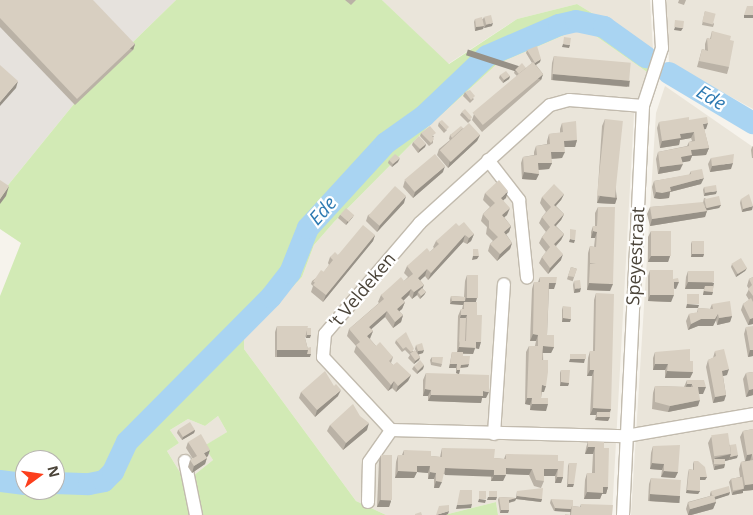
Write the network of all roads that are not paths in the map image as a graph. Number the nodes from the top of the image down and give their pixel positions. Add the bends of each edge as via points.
1 (658, 0) edge
2 (643, 106) junction
3 (488, 160) junction
4 (527, 278) dead end
5 (504, 284) dead end
6 (753, 414) edge
7 (391, 430) junction
8 (494, 434) junction
9 (626, 436) junction
10 (185, 462) dead end
11 (368, 502) dead end
12 (196, 515) edge
13 (623, 515) edge

1 - 2 street, Speyestraat via 662,48
2 - 3 street, 't Veldeken via 569,100 550,105
2 - 9 street, Speyestraat
3 - 4 street via 519,200
3 - 7 street, 't Veldeken via 420,223 325,334 323,357
5 - 8 street
6 - 9 street
7 - 8 street
7 - 11 street via 369,462
8 - 9 street
9 - 13 street, Speyestraat
10 - 12 street

